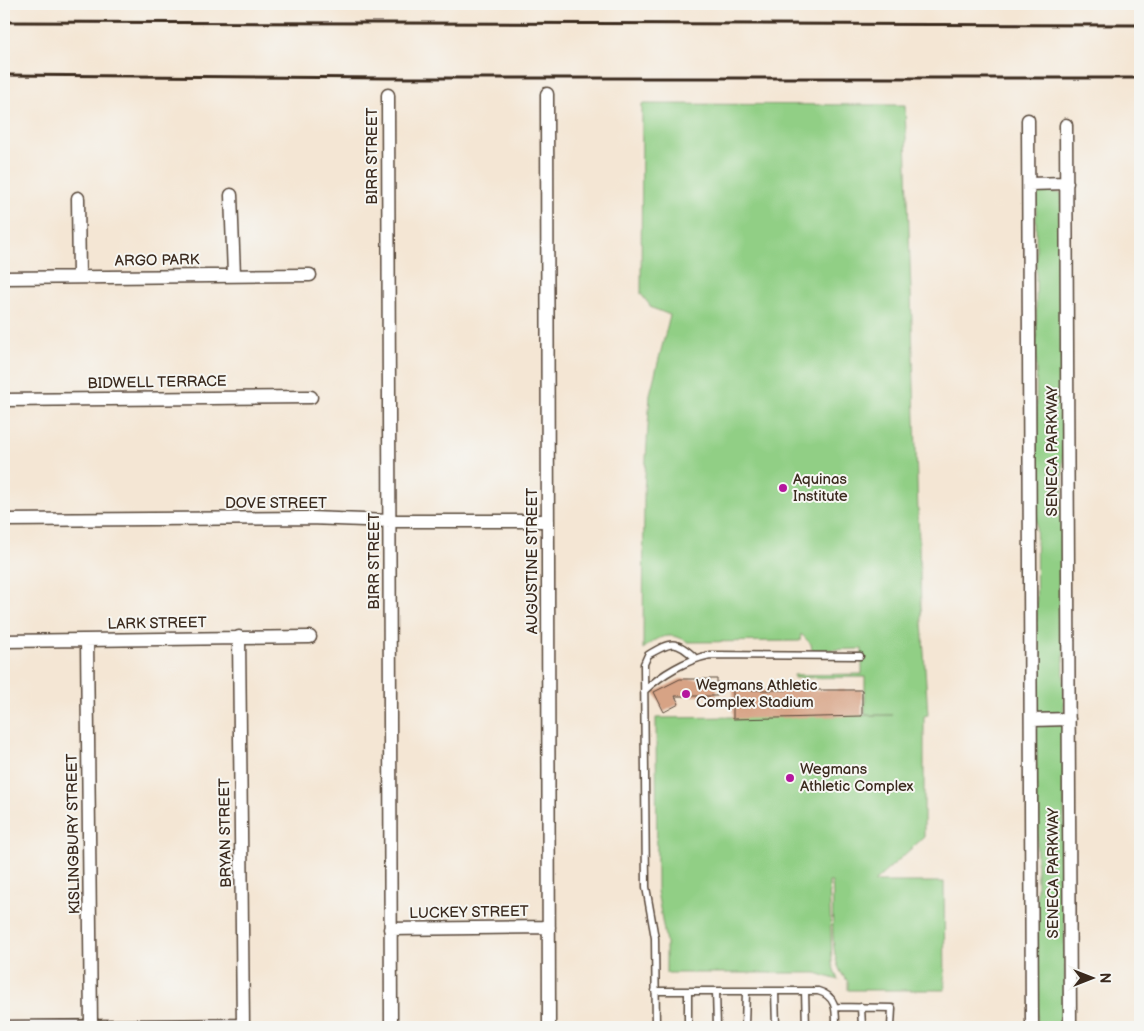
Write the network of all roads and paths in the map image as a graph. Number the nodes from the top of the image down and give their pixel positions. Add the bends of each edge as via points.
1 (547, 94) dead end
2 (388, 95) dead end
3 (1028, 120) dead end
4 (1066, 125) dead end
5 (1067, 183) junction
6 (1030, 184) junction
7 (231, 195) dead end
8 (78, 198) dead end
9 (234, 275) junction
10 (310, 275) dead end
11 (79, 277) junction
12 (4, 278) edge
13 (310, 397) dead end
14 (4, 400) edge
15 (4, 520) edge
16 (390, 521) junction
17 (548, 521) junction
18 (239, 637) junction
19 (310, 637) dead end
20 (87, 640) junction
21 (4, 641) edge
22 (860, 656) dead end
23 (695, 658) junction
24 (644, 691) junction
25 (1069, 719) junction
26 (1032, 720) junction
27 (549, 927) junction
28 (390, 929) junction
29 (656, 991) junction
30 (688, 991) junction
31 (716, 991) junction
32 (746, 991) junction
33 (775, 991) junction
34 (805, 991) junction
35 (836, 1007) junction
36 (861, 1007) junction
37 (243, 1026) edge
38 (4, 1027) edge
39 (91, 1027) edge
40 (391, 1027) edge
41 (549, 1027) edge
42 (656, 1027) edge
43 (688, 1027) edge
44 (717, 1027) edge
45 (745, 1027) edge
46 (776, 1027) edge
47 (806, 1027) edge
48 (836, 1027) edge
49 (862, 1027) edge
50 (891, 1027) edge
51 (1032, 1027) edge
52 (1070, 1027) edge

1 - 17 street, AUGUSTINE STREET
2 - 16 street, BIRR STREET
3 - 6 street, SENECA PARKWAY
4 - 5 street, SENECA PARKWAY
5 - 6 street
5 - 25 street, SENECA PARKWAY
6 - 26 street, SENECA PARKWAY
7 - 9 street
8 - 11 street
9 - 10 street, ARGO PARK
9 - 11 street, ARGO PARK
11 - 12 street, ARGO PARK
13 - 14 street, BIDWELL TERRACE
15 - 16 street, DOVE STREET via 310,518
16 - 17 street, DOVE STREET
16 - 28 street, BIRR STREET
17 - 27 street, AUGUSTINE STREET
18 - 19 street, LARK STREET
18 - 20 street, LARK STREET
18 - 37 street, BRYAN STREET
20 - 21 street, LARK STREET
20 - 39 street, KISLINGBURY STREET
22 - 23 lane via 710,655
23 - 24 lane
23 - 24 lane via 678,644 670,644 648,655 644,664
24 - 29 lane via 646,887 655,938
25 - 26 street
25 - 52 street, SENECA PARKWAY
26 - 51 street, SENECA PARKWAY
27 - 28 street, LUCKEY STREET
27 - 41 street, AUGUSTINE STREET
28 - 40 street, BIRR STREET
29 - 30 lane
29 - 42 lane
30 - 31 lane
30 - 43 lane
31 - 32 lane
31 - 44 lane
32 - 33 lane
32 - 45 lane
33 - 34 lane
33 - 46 lane
34 - 35 lane via 825,993
34 - 47 lane
35 - 36 lane
35 - 48 lane
36 - 49 lane
36 - 50 lane via 892,1008
37 - 39 street
38 - 39 street

